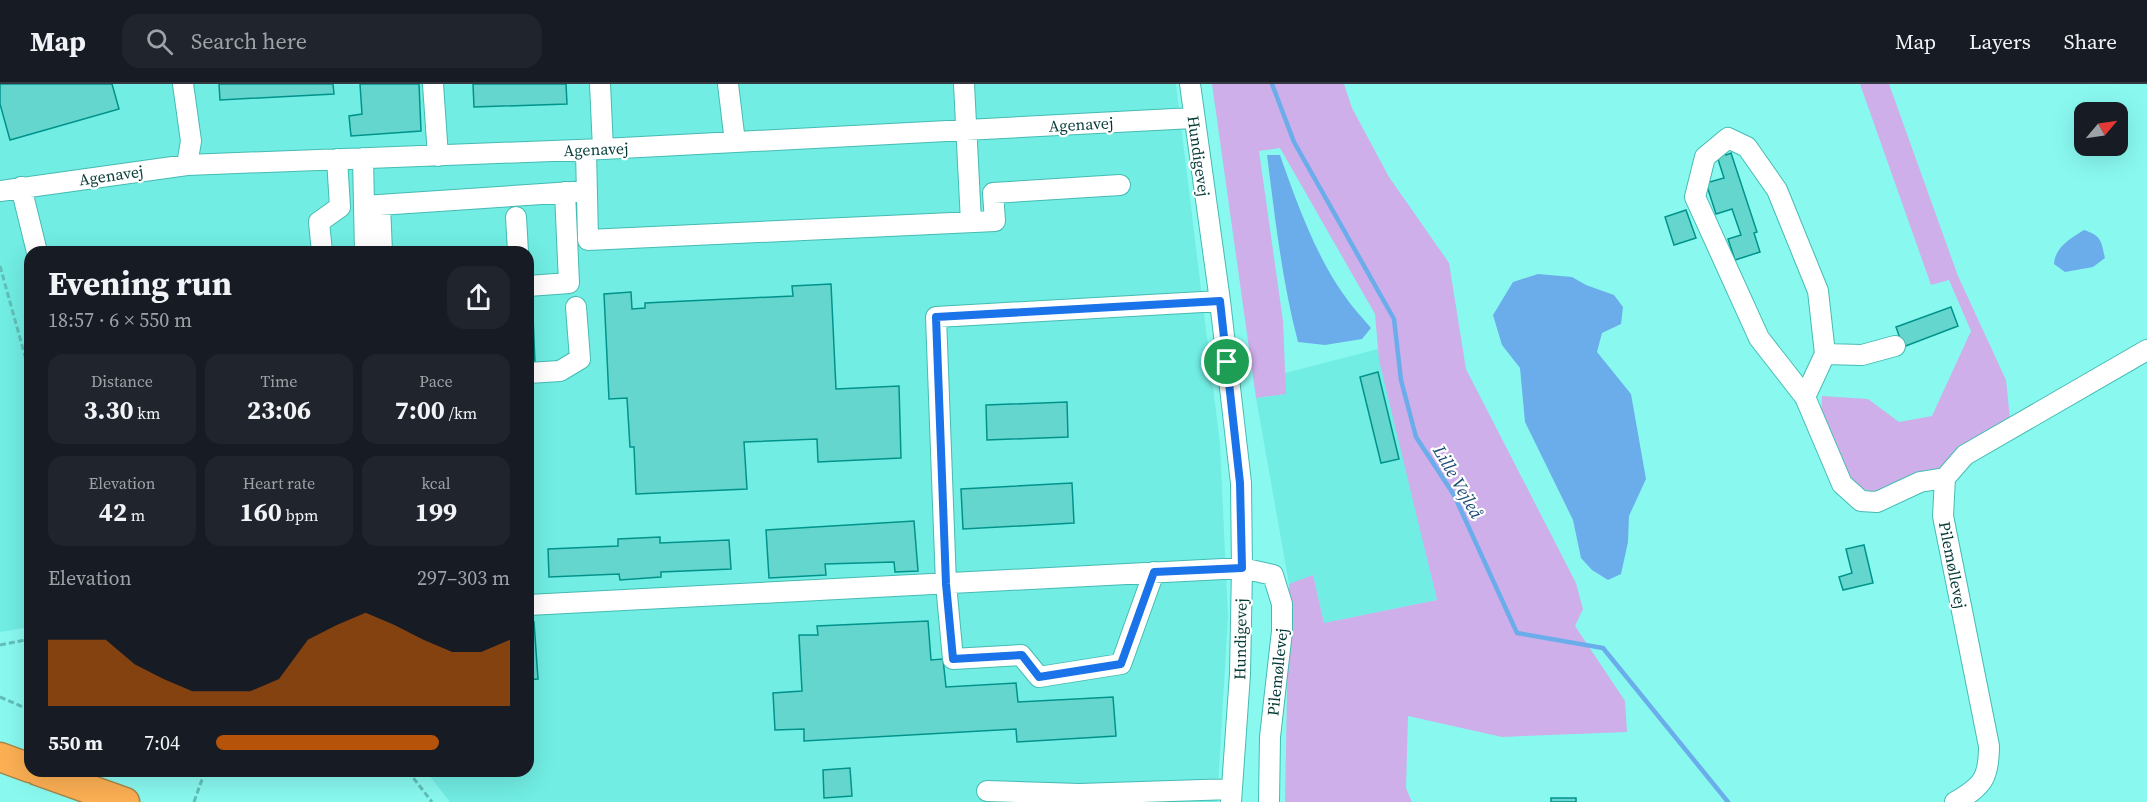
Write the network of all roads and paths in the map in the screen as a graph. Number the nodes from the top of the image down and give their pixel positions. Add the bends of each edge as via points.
1 (183, 84) edge
2 (433, 84) edge
3 (600, 84) edge
4 (728, 84) edge
5 (964, 84) edge
6 (1190, 84) edge
7 (1193, 118) junction
8 (966, 130) junction
9 (735, 142) junction
10 (595, 150) junction
11 (438, 156) junction
12 (363, 158) junction
13 (337, 159) junction
14 (187, 165) junction
15 (1120, 185) dead end
16 (21, 187) junction
17 (0, 191) edge
18 (587, 191) junction
19 (565, 192) junction
20 (372, 206) junction
21 (516, 217) dead end
22 (971, 222) junction
23 (36, 246) edge
24 (321, 246) edge
25 (366, 246) edge
26 (381, 246) edge
27 (518, 246) edge
28 (0, 266) edge
29 (534, 286) edge
30 (1220, 301) junction
31 (576, 307) dead end
32 (1894, 346) dead end
33 (2147, 350) edge
34 (24, 352) edge
35 (1825, 354) junction
36 (534, 373) edge
37 (1805, 397) junction
38 (1945, 477) junction
39 (1242, 568) junction
40 (1154, 572) junction
41 (946, 584) junction
42 (534, 605) edge
43 (24, 640) edge
44 (0, 645) edge
45 (0, 697) edge
46 (24, 707) edge
47 (0, 757) edge
48 (24, 766) edge
49 (55, 777) edge
50 (203, 777) edge
51 (413, 777) edge
52 (987, 791) dead end
53 (1232, 796) edge
54 (1158, 797) edge
55 (125, 802) edge
56 (194, 802) edge
57 (432, 802) edge
58 (1269, 802) edge
59 (1955, 802) edge

1 - 14 street via 191,141
2 - 11 street
3 - 10 street
4 - 9 street
5 - 8 street
6 - 7 street, Hundigevej
7 - 8 street, Agenavej
7 - 30 street, Hundigevej
8 - 9 street, Agenavej
8 - 22 street
9 - 10 street, Agenavej
10 - 11 street, Agenavej
10 - 18 street
11 - 12 street, Agenavej
12 - 13 street, Agenavej
12 - 20 street
13 - 14 street, Agenavej
13 - 24 street via 340,207 319,222
14 - 16 street, Agenavej
15 - 22 street via 993,193 995,221
16 - 17 street, Agenavej
16 - 23 street
18 - 19 street
18 - 22 street via 588,240
19 - 20 street
19 - 29 street via 569,283
20 - 25 street
20 - 26 street
21 - 27 street
28 - 34 path
30 - 39 street, Hundigevej via 1240,483
30 - 41 street via 936,317
31 - 36 street via 580,358 560,371
32 - 35 street via 1862,355
33 - 38 street via 1965,455
35 - 37 street
35 - 37 street via 1818,291 1777,190 1747,147 1728,138 1705,158 1695,197 1759,338
37 - 38 street via 1842,484 1862,501 1877,502 1920,482
38 - 59 street, Pilemøllevej via 1943,516 1989,746 1989,766 1983,782
39 - 40 street
39 - 53 street, Hundigevej
39 - 58 street, Pilemøllevej via 1273,575 1282,604 1270,736
40 - 41 street
40 - 41 street via 1121,664 1039,677 1022,655 953,659
41 - 42 street
43 - 44 path
45 - 46 path
47 - 48 highway
49 - 55 highway
50 - 56 path
51 - 57 path
52 - 54 street
53 - 54 street

